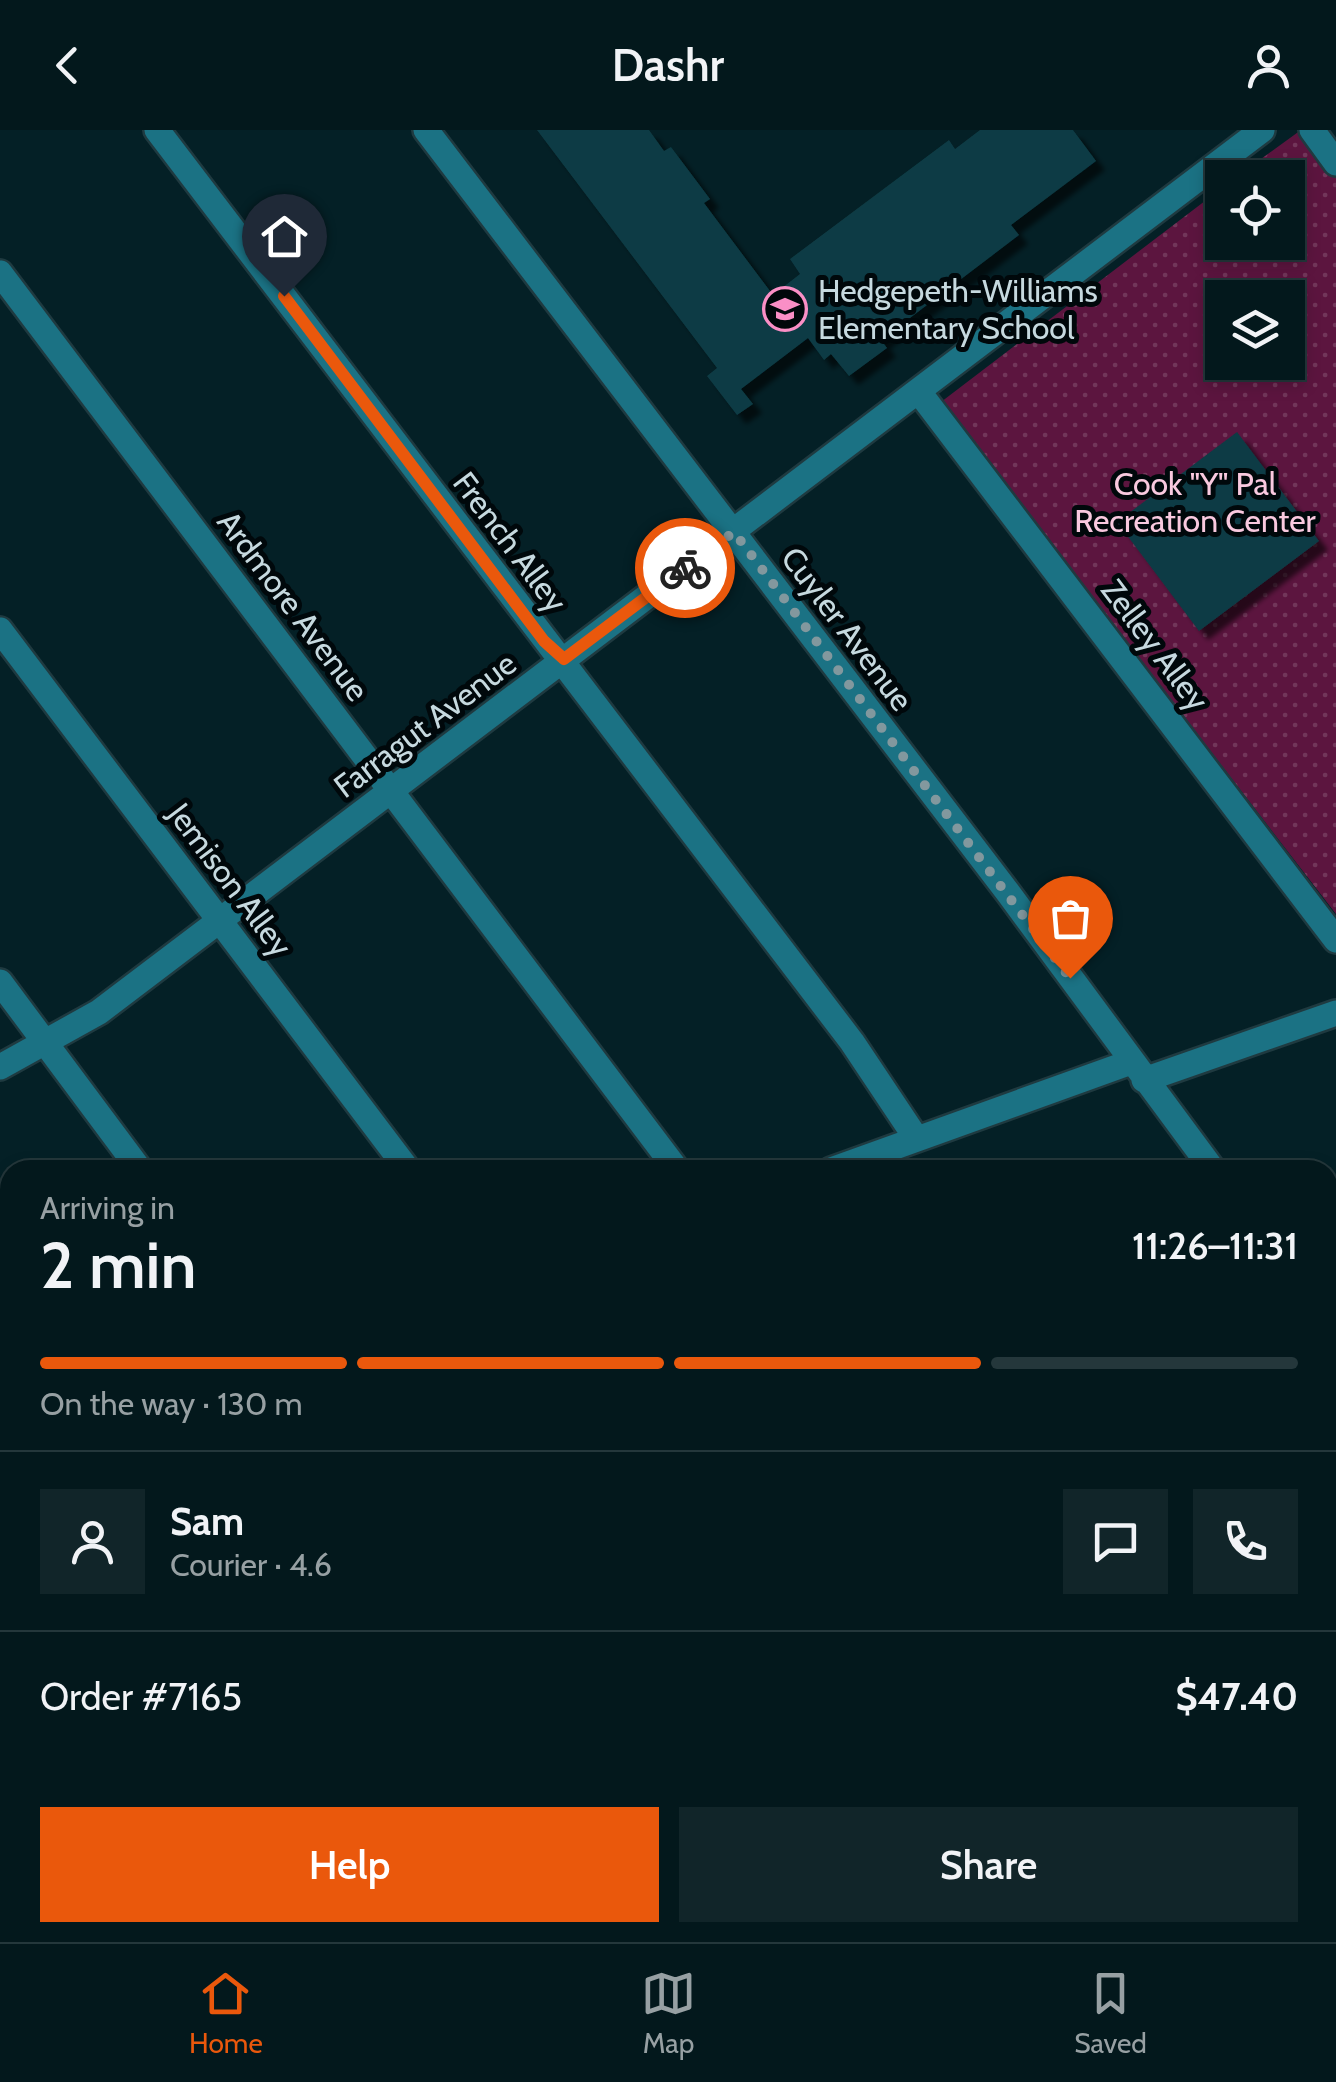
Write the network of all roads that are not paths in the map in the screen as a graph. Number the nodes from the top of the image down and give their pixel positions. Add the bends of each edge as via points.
1 (157, 130) edge
2 (426, 130) edge
3 (1262, 130) edge
4 (1312, 130) edge
5 (1336, 163) edge
6 (0, 273) edge
7 (919, 392) junction
8 (734, 532) junction
9 (0, 630) edge
10 (564, 659) junction
11 (394, 790) junction
12 (222, 920) junction
13 (1336, 940) edge
14 (0, 982) edge
15 (1336, 1013) edge
16 (45, 1042) junction
17 (0, 1067) edge
18 (1138, 1071) junction
19 (916, 1138) junction
20 (133, 1160) edge
21 (401, 1160) edge
22 (670, 1160) edge
23 (858, 1160) edge
24 (1205, 1160) edge

1 - 10 street, French Alley
2 - 8 street, Cuyler Avenue
3 - 7 street, Farragut Avenue
4 - 5 street
6 - 11 street, Ardmore Avenue
7 - 8 street, Farragut Avenue
7 - 13 street, Zelley Alley
8 - 10 street, Farragut Avenue
8 - 18 street, Cuyler Avenue
9 - 12 street, Jemison Alley
10 - 11 street, Farragut Avenue
10 - 19 street, French Alley via 852,1042
11 - 12 street, Farragut Avenue
11 - 22 street, Ardmore Avenue
12 - 16 street, Farragut Avenue via 99,1012
12 - 21 street, Jemison Alley
14 - 16 street
15 - 18 street
16 - 17 street, Farragut Avenue
16 - 20 street
18 - 19 street
18 - 24 street, Cuyler Avenue
19 - 23 street

